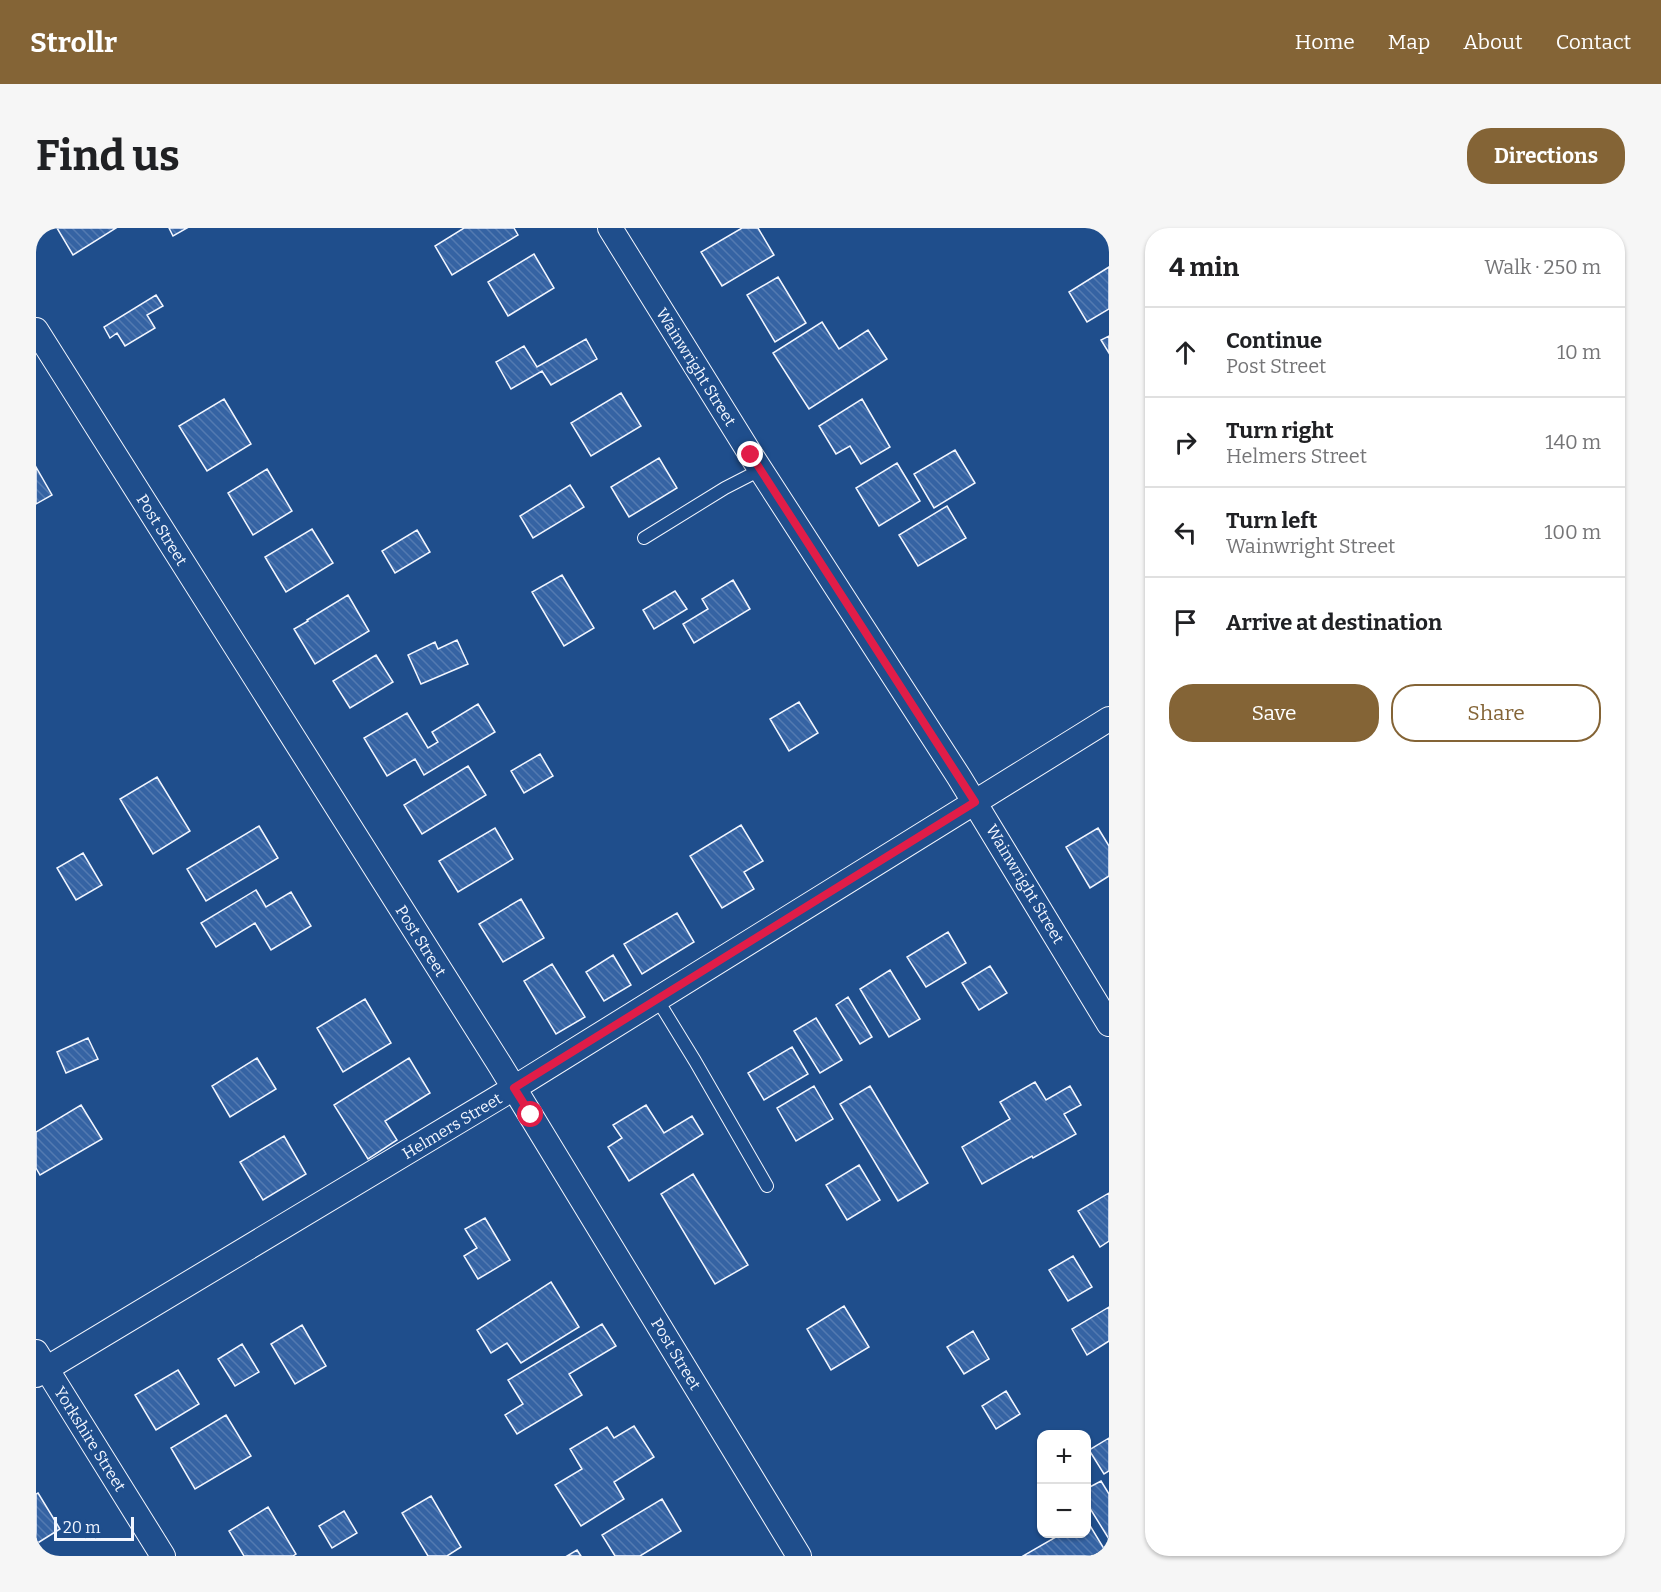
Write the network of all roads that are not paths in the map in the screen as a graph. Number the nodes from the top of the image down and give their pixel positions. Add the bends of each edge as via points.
1 (610, 228) edge
2 (36, 330) edge
3 (760, 470) junction
4 (644, 538) dead end
5 (1109, 719) edge
6 (975, 802) junction
7 (657, 999) junction
8 (1109, 1024) edge
9 (514, 1088) junction
10 (767, 1186) dead end
11 (39, 1365) edge
12 (163, 1556) edge
13 (799, 1556) edge

1 - 3 street, Wainwright Street
2 - 9 street, Post Street
3 - 4 lane
3 - 6 street, Wainwright Street
5 - 6 street, Helmers Street
6 - 7 street, Helmers Street
6 - 8 street, Wainwright Street
7 - 9 street, Helmers Street
7 - 10 lane
9 - 11 street, Helmers Street
9 - 13 street, Post Street
11 - 12 street, Yorkshire Street

